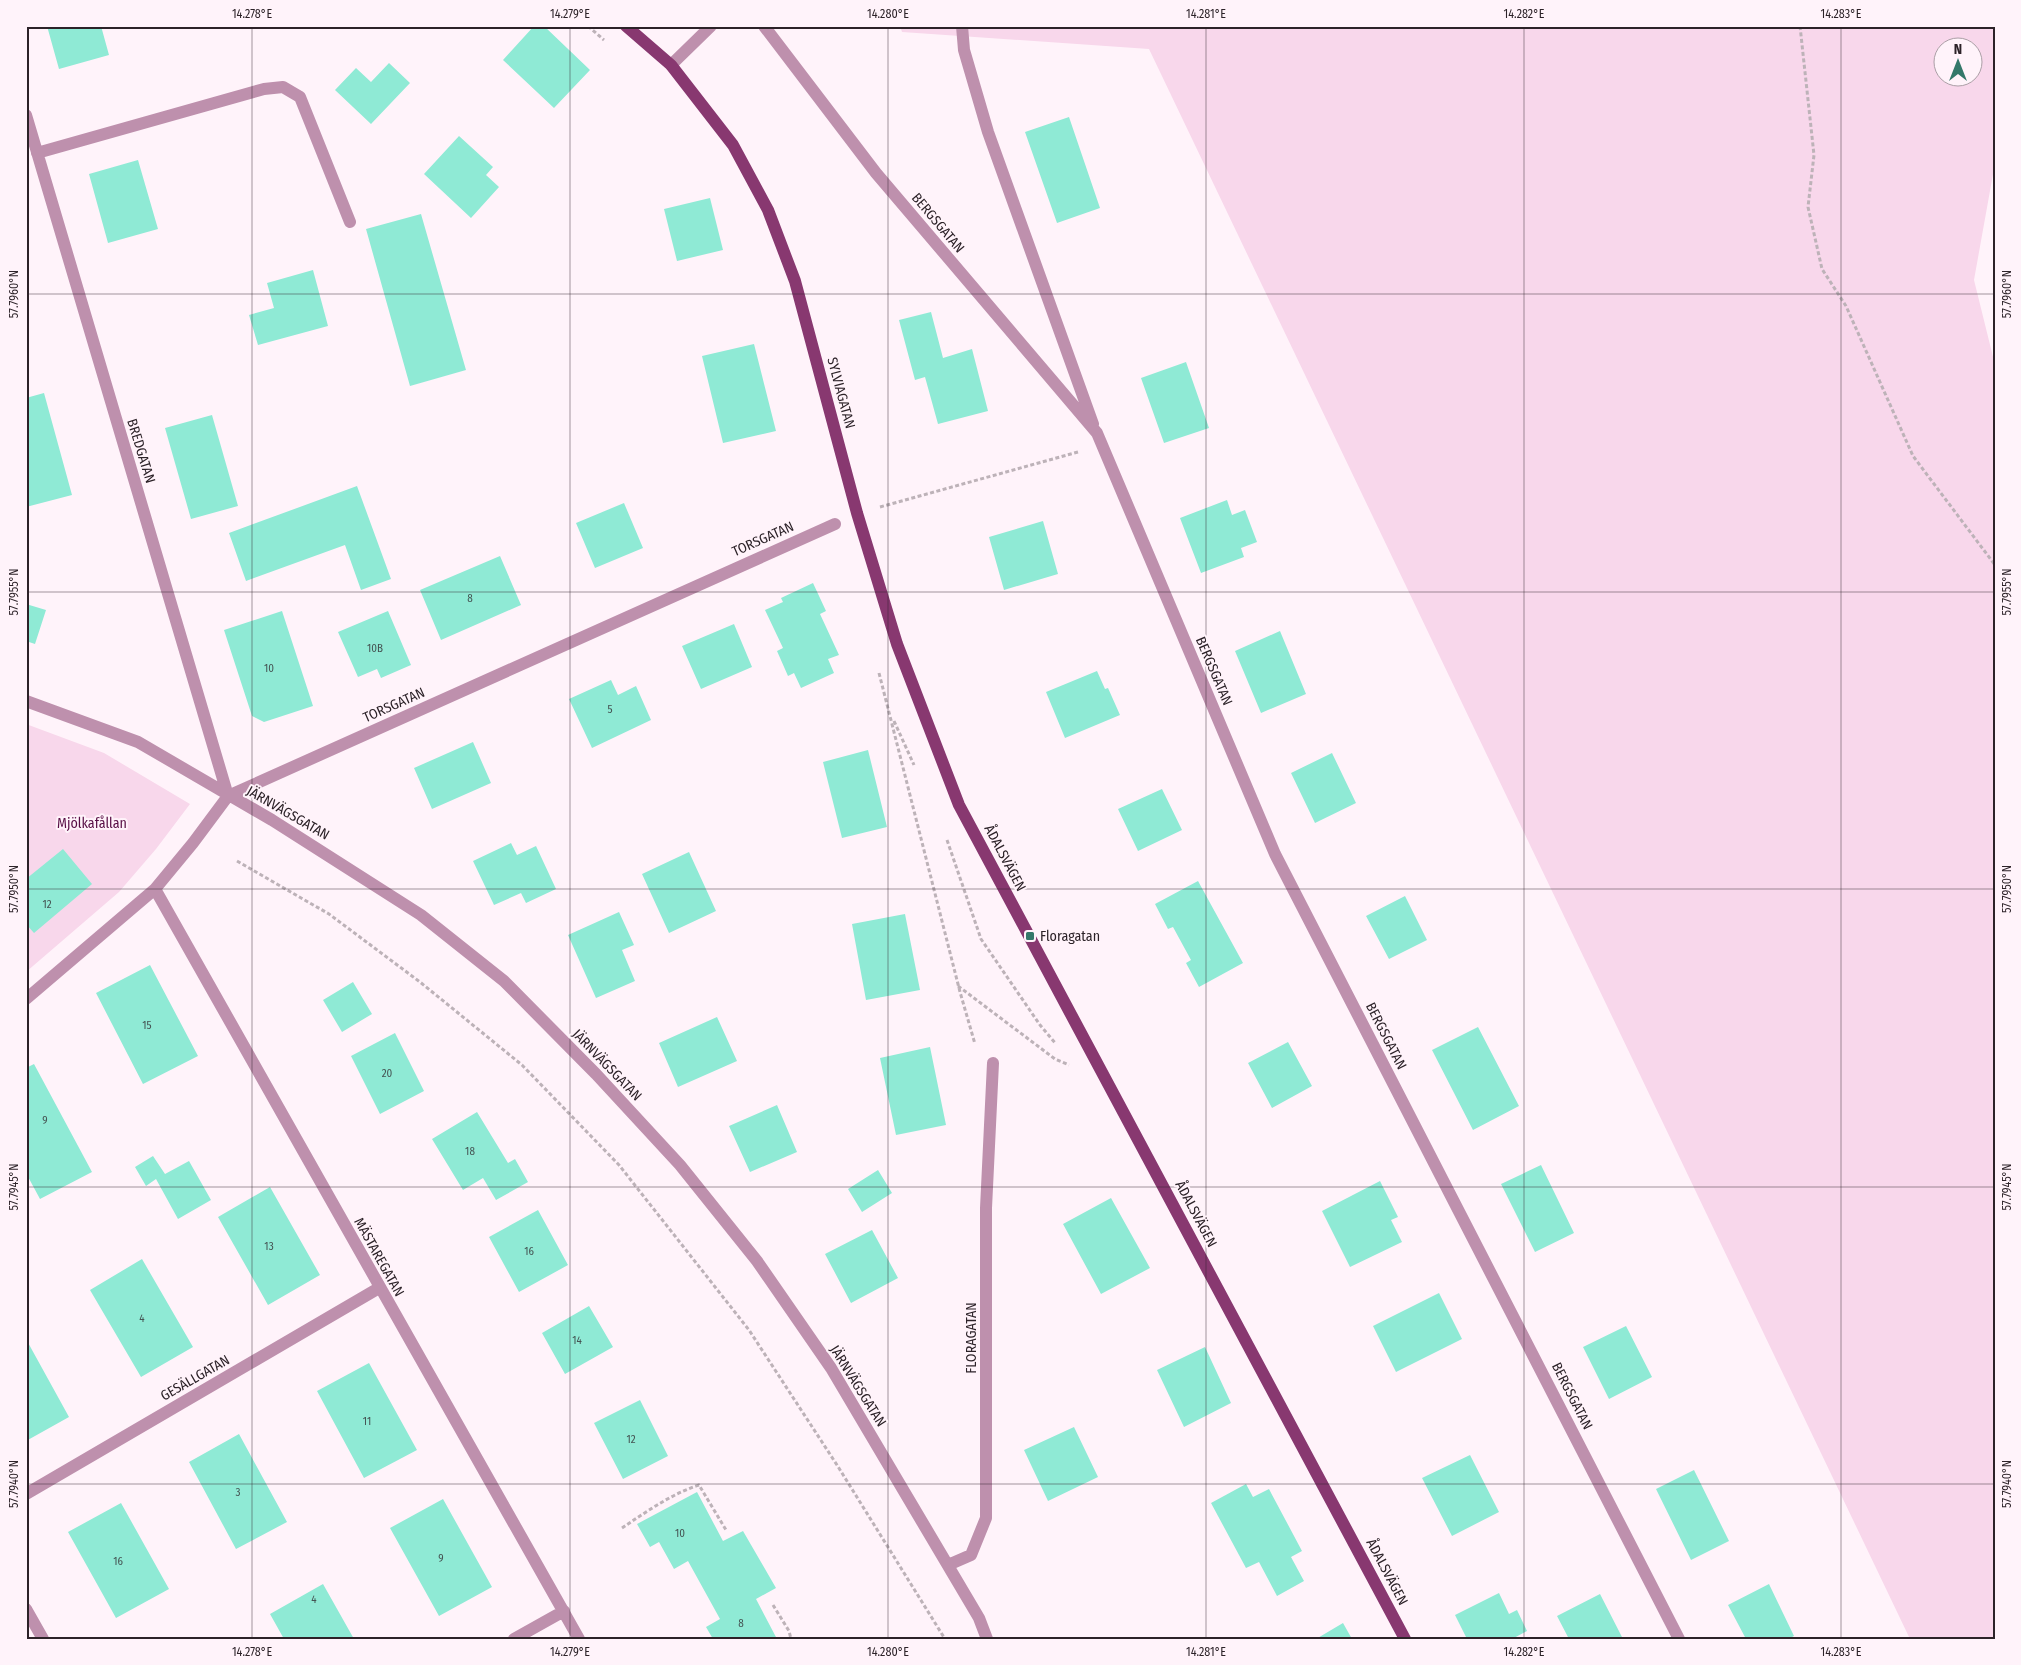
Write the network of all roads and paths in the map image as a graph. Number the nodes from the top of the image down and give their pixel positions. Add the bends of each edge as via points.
1 (588, 26) edge
2 (626, 26) edge
3 (711, 26) edge
4 (764, 26) edge
5 (962, 26) edge
6 (1800, 26) edge
7 (610, 46) dead end
8 (671, 65) junction
9 (26, 115) edge
10 (37, 153) junction
11 (350, 222) dead end
12 (1096, 433) junction
13 (1102, 446) junction
14 (857, 513) junction
15 (835, 524) dead end
16 (1995, 565) edge
17 (26, 701) edge
18 (891, 714) dead end
19 (228, 796) junction
20 (959, 805) joint
21 (237, 861) dead end
22 (155, 889) junction
23 (958, 986) junction
24 (26, 999) edge
25 (976, 1047) dead end
26 (993, 1063) dead end
27 (1077, 1068) dead end
28 (379, 1288) junction
29 (26, 1494) edge
30 (622, 1528) dead end
31 (726, 1530) dead end
32 (948, 1565) junction
33 (773, 1605) dead end
34 (26, 1609) edge
35 (564, 1610) junction
36 (43, 1639) edge
37 (514, 1639) edge
38 (579, 1639) edge
39 (790, 1639) edge
40 (945, 1639) edge
41 (987, 1639) edge
42 (1405, 1639) edge
43 (1679, 1639) edge

1 - 7 path
2 - 8 main road, SYLVIAGATAN
3 - 8 street
4 - 12 street, BERGSGATAN via 876,173
5 - 12 street, BERGSGATAN via 964,50 988,132
6 - 16 path via 1814,155 1808,206 1822,269 1846,306 1913,456
8 - 14 main road, SYLVIAGATAN via 733,145 768,210 795,281
9 - 10 street, BREDGATAN
10 - 11 street via 264,89 283,87 300,97
10 - 19 street, BREDGATAN
12 - 13 street, BERGSGATAN
13 - 14 path
13 - 43 street, BERGSGATAN via 1275,854
14 - 20 main road, SYLVIAGATAN via 897,644
15 - 19 street, TORSGATAN
17 - 19 street, JÄRNVÄGSGATAN via 138,742
18 - 23 path
19 - 22 street, TORSGATAN
19 - 32 street, JÄRNVÄGSGATAN via 325,852 421,915 504,981 596,1074 680,1165 757,1261 831,1368
20 - 42 main road, ÅDALSVÄGEN
21 - 40 path via 329,914 420,982 522,1065 619,1165 748,1330
22 - 24 street, TORSGATAN
22 - 28 street, MÄSTAREGATAN
23 - 25 path
23 - 27 path via 1055,1059
26 - 32 street, FLORAGATAN via 986,1208 986,1518 971,1555
28 - 29 street, GESÄLLGATAN
28 - 35 street, MÄSTAREGATAN
30 - 31 path via 650,1509 699,1485
32 - 41 street, JÄRNVÄGSGATAN via 979,1618
33 - 39 path via 789,1631
34 - 36 street
35 - 37 street
35 - 38 street, MÄSTAREGATAN

